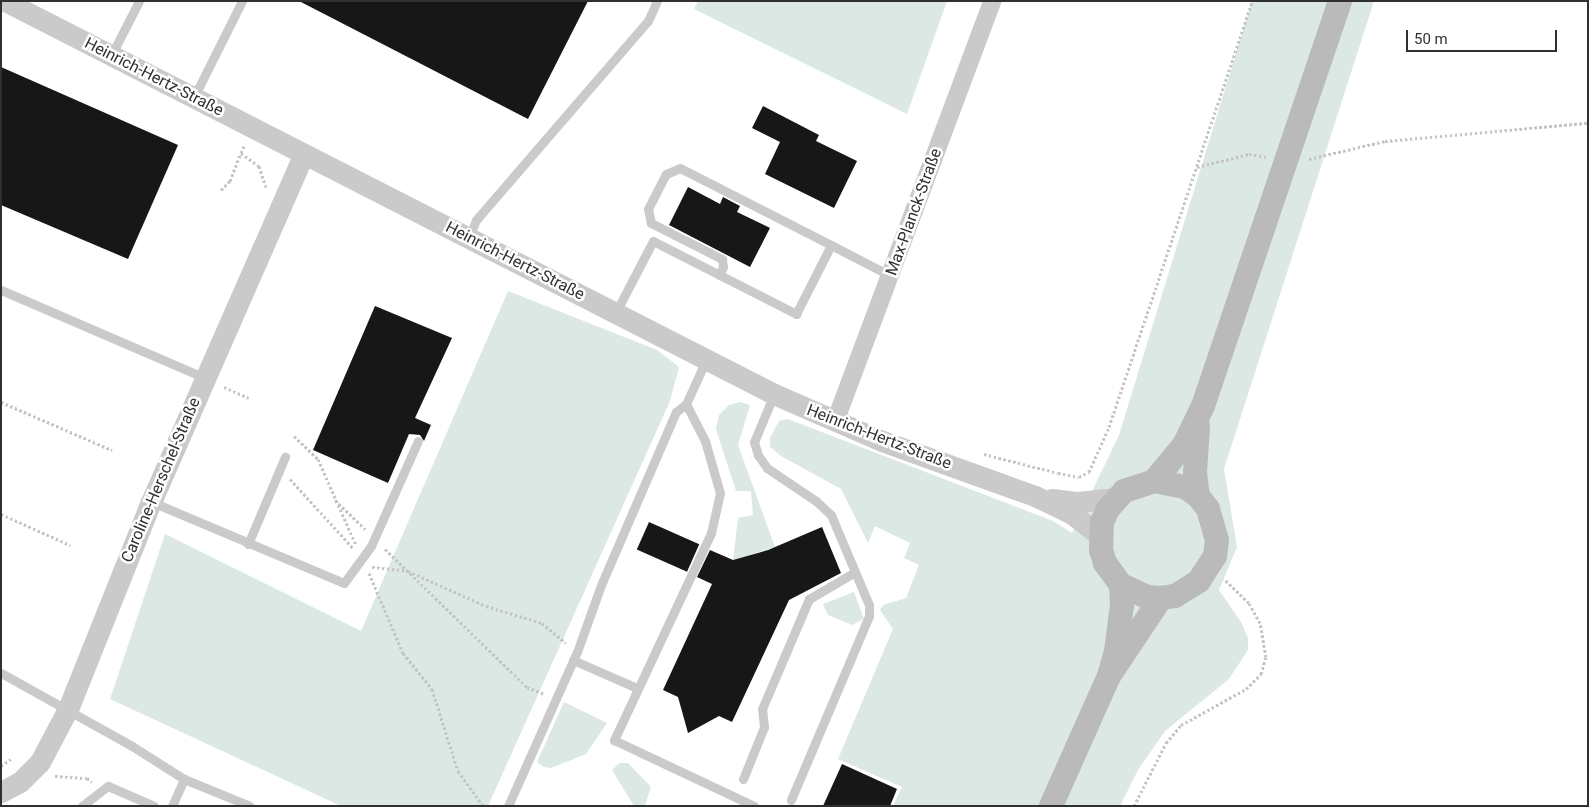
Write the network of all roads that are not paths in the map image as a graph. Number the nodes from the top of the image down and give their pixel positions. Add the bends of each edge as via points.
1 (5, 1) edge
2 (139, 1) edge
3 (242, 1) edge
4 (657, 1) edge
5 (992, 1) edge
6 (1340, 1) edge
7 (112, 54) junction
8 (194, 97) junction
9 (304, 154) junction
10 (469, 238) junction
11 (831, 245) junction
12 (719, 275) junction
13 (891, 276) junction
14 (1, 290) edge
15 (616, 312) junction
16 (707, 359) junction
17 (205, 378) junction
18 (774, 394) junction
19 (686, 404) junction
20 (1203, 406) junction
21 (835, 422) junction
22 (418, 441) dead end
23 (284, 457) dead end
24 (1154, 481) junction
25 (1035, 496) junction
26 (1198, 496) junction
27 (1116, 498) junction
28 (151, 502) junction
29 (1100, 536) junction
30 (248, 544) junction
31 (855, 572) junction
32 (1122, 585) junction
33 (1161, 598) junction
34 (575, 656) junction
35 (1, 673) edge
36 (1109, 676) junction
37 (638, 688) junction
38 (68, 709) junction
39 (184, 779) junction
40 (743, 779) dead end
41 (1, 792) edge
42 (791, 800) dead end
43 (82, 806) edge
44 (154, 806) edge
45 (172, 806) edge
46 (250, 806) edge
47 (508, 806) edge
48 (754, 806) edge
49 (1051, 806) edge

1 - 7 street, Heinrich-Hertz-Straße
2 - 7 lane
3 - 8 lane
4 - 10 lane via 648,22 476,220
5 - 13 street, Max-Planck-Straße
6 - 20 main road
7 - 8 street, Heinrich-Hertz-Straße
8 - 9 street, Heinrich-Hertz-Straße
9 - 10 street, Heinrich-Hertz-Straße
9 - 17 street, Caroline-Herschel-Straße
10 - 15 street, Heinrich-Hertz-Straße
11 - 12 lane via 796,314
11 - 12 lane via 680,168 666,174 648,209 651,223 722,259
11 - 13 lane
12 - 15 lane via 653,241
13 - 21 street, Max-Planck-Straße
14 - 17 lane
15 - 16 street, Heinrich-Hertz-Straße
16 - 18 street, Heinrich-Hertz-Straße
16 - 19 lane
17 - 28 street, Caroline-Herschel-Straße
18 - 21 street, Heinrich-Hertz-Straße
18 - 31 lane via 754,442 758,455 767,468 816,500 831,515
19 - 34 lane via 676,412 620,540
19 - 37 lane via 705,441 720,493 711,533
20 - 24 main road via 1184,445
20 - 26 main road via 1195,449
21 - 25 street, Heinrich-Hertz-Straße
22 - 30 lane via 374,538 344,583
23 - 30 lane
24 - 26 main road via 1170,482
24 - 27 main road via 1134,486
25 - 27 street, Heinrich-Hertz-Straße via 1078,502
25 - 29 street, Heinrich-Hertz-Straße via 1072,514
26 - 33 main road via 1208,509 1217,540 1208,570 1188,590
27 - 29 main road via 1105,516
28 - 30 lane
28 - 38 street, Caroline-Herschel-Straße
29 - 32 main road via 1105,563
31 - 40 lane via 809,599 762,710 764,727
31 - 42 lane via 868,604 869,616
32 - 33 main road via 1140,595
32 - 36 main road via 1121,626
33 - 36 main road
34 - 37 lane
34 - 47 lane
35 - 38 lane
36 - 49 main road
37 - 48 lane via 614,740
38 - 39 lane
38 - 41 street, Caroline-Herschel-Straße via 40,762 20,782
39 - 45 lane
39 - 46 lane
43 - 44 lane via 108,786

